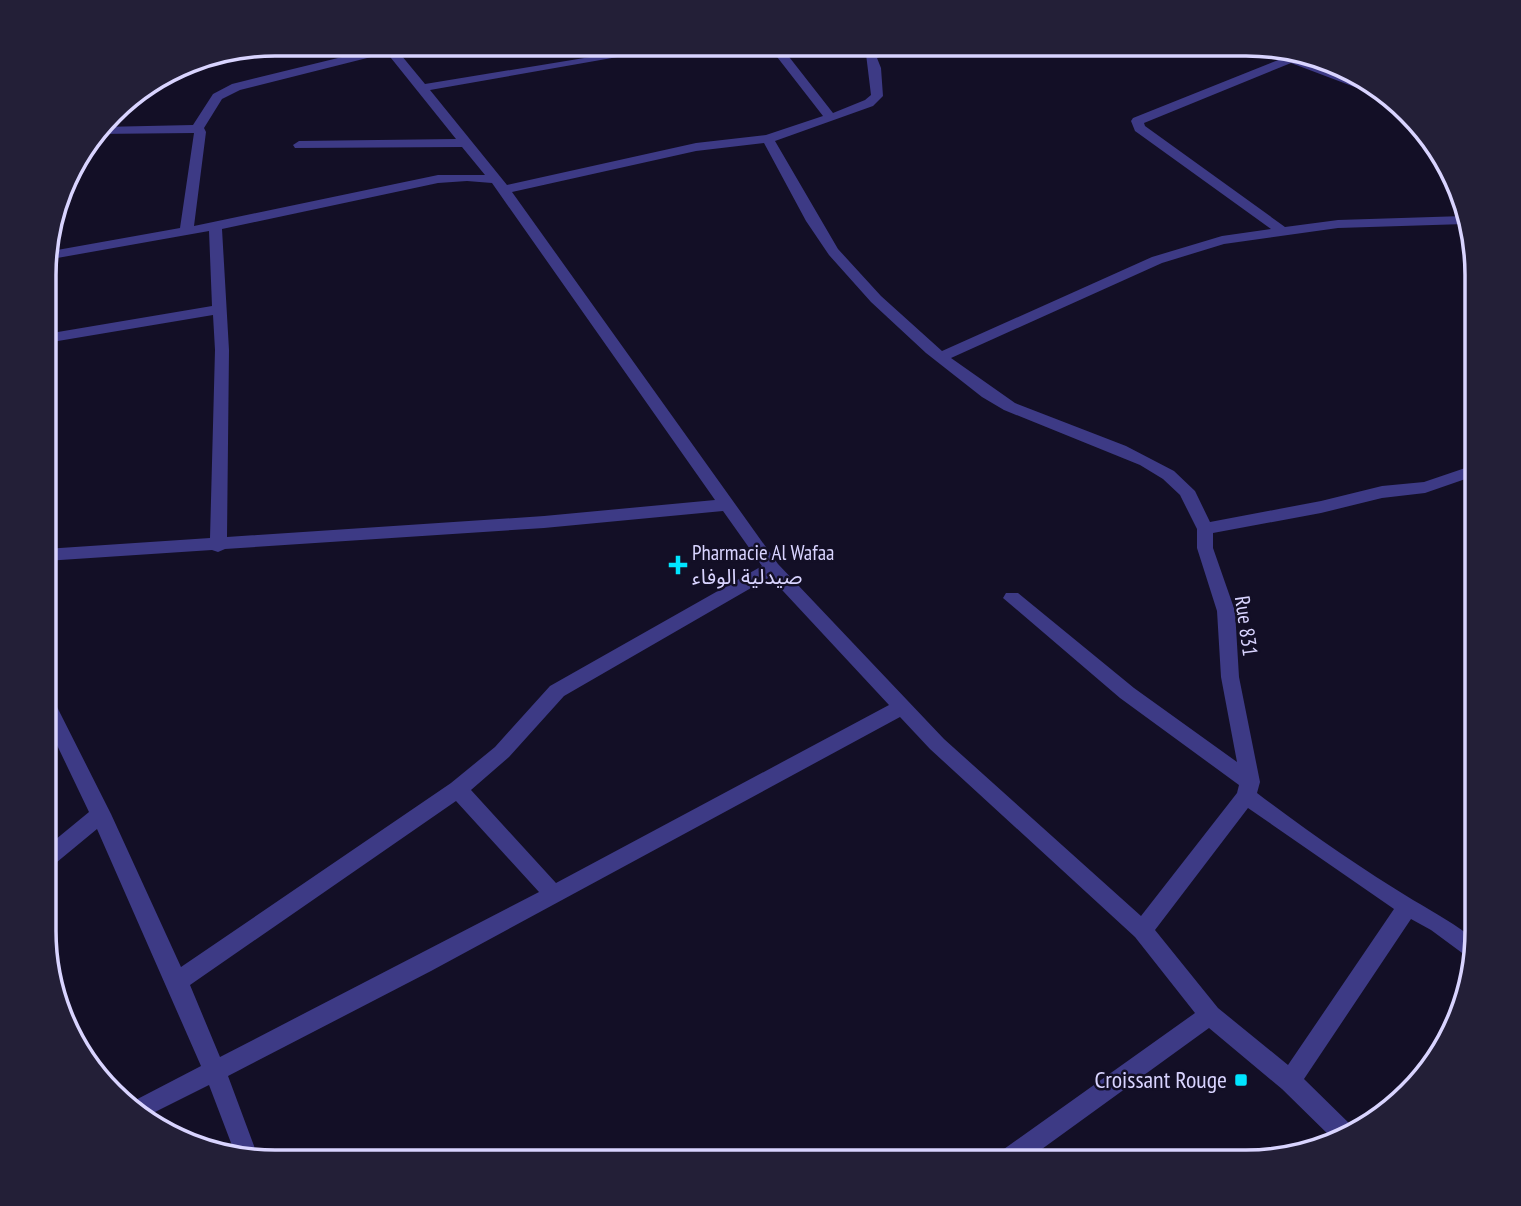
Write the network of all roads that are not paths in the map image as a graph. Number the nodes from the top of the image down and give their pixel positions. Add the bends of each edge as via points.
1 (354, 56) edge
2 (396, 56) edge
3 (606, 56) edge
4 (782, 56) edge
5 (870, 56) edge
6 (1289, 60) edge
7 (1309, 66) edge
8 (1336, 76) edge
9 (423, 88) junction
10 (831, 118) junction
11 (197, 129) junction
12 (110, 131) edge
13 (768, 139) junction
14 (468, 144) junction
15 (299, 145) dead end
16 (500, 185) junction
17 (1458, 220) edge
18 (215, 226) junction
19 (187, 229) junction
20 (1282, 231) junction
21 (57, 254) edge
22 (220, 309) junction
23 (56, 338) edge
24 (943, 356) junction
25 (1465, 473) edge
26 (728, 505) junction
27 (1205, 529) junction
28 (218, 546) junction
29 (56, 554) edge
30 (772, 568) junction
31 (1012, 598) dead end
32 (901, 708) junction
33 (56, 724) edge
34 (458, 789) junction
35 (1248, 789) junction
36 (101, 814) junction
37 (56, 851) edge
38 (553, 894) junction
39 (1407, 906) junction
40 (1142, 930) junction
41 (1465, 944) edge
42 (177, 982) junction
43 (1210, 1015) junction
44 (216, 1071) junction
45 (1290, 1081) junction
46 (143, 1106) edge
47 (1339, 1129) edge
48 (244, 1148) edge
49 (1022, 1150) edge

1 - 11 street via 236,87 217,97
2 - 9 street
3 - 9 street
4 - 10 street
5 - 10 street via 877,96
6 - 20 street via 1137,121 1139,128
7 - 8 street
9 - 14 street
10 - 13 street
11 - 12 street
11 - 19 street
13 - 16 street via 696,147
13 - 24 street, Rue 831 via 825,240 845,265
14 - 15 street
14 - 16 street
16 - 18 street via 467,177 438,178
16 - 26 street
17 - 20 street
18 - 19 street
18 - 22 street
19 - 21 street
20 - 24 street via 1222,240 1157,260
22 - 23 street
22 - 28 street
24 - 27 street, Rue 831 via 989,394 1030,416 1145,460 1187,492
25 - 27 street via 1425,487
26 - 28 street
26 - 30 street
27 - 35 street, Rue 831 via 1205,548 1226,611 1230,677
28 - 29 street
30 - 32 street
30 - 34 street via 557,691 502,751
31 - 35 street
32 - 38 street
32 - 40 street
33 - 36 street
34 - 38 street
34 - 42 street
35 - 39 street via 1292,830
35 - 40 street
36 - 37 street
36 - 42 street
38 - 44 street
39 - 41 street
39 - 45 street
40 - 43 street
42 - 44 street
43 - 45 street
43 - 49 street
44 - 46 street
44 - 48 street
45 - 47 street

